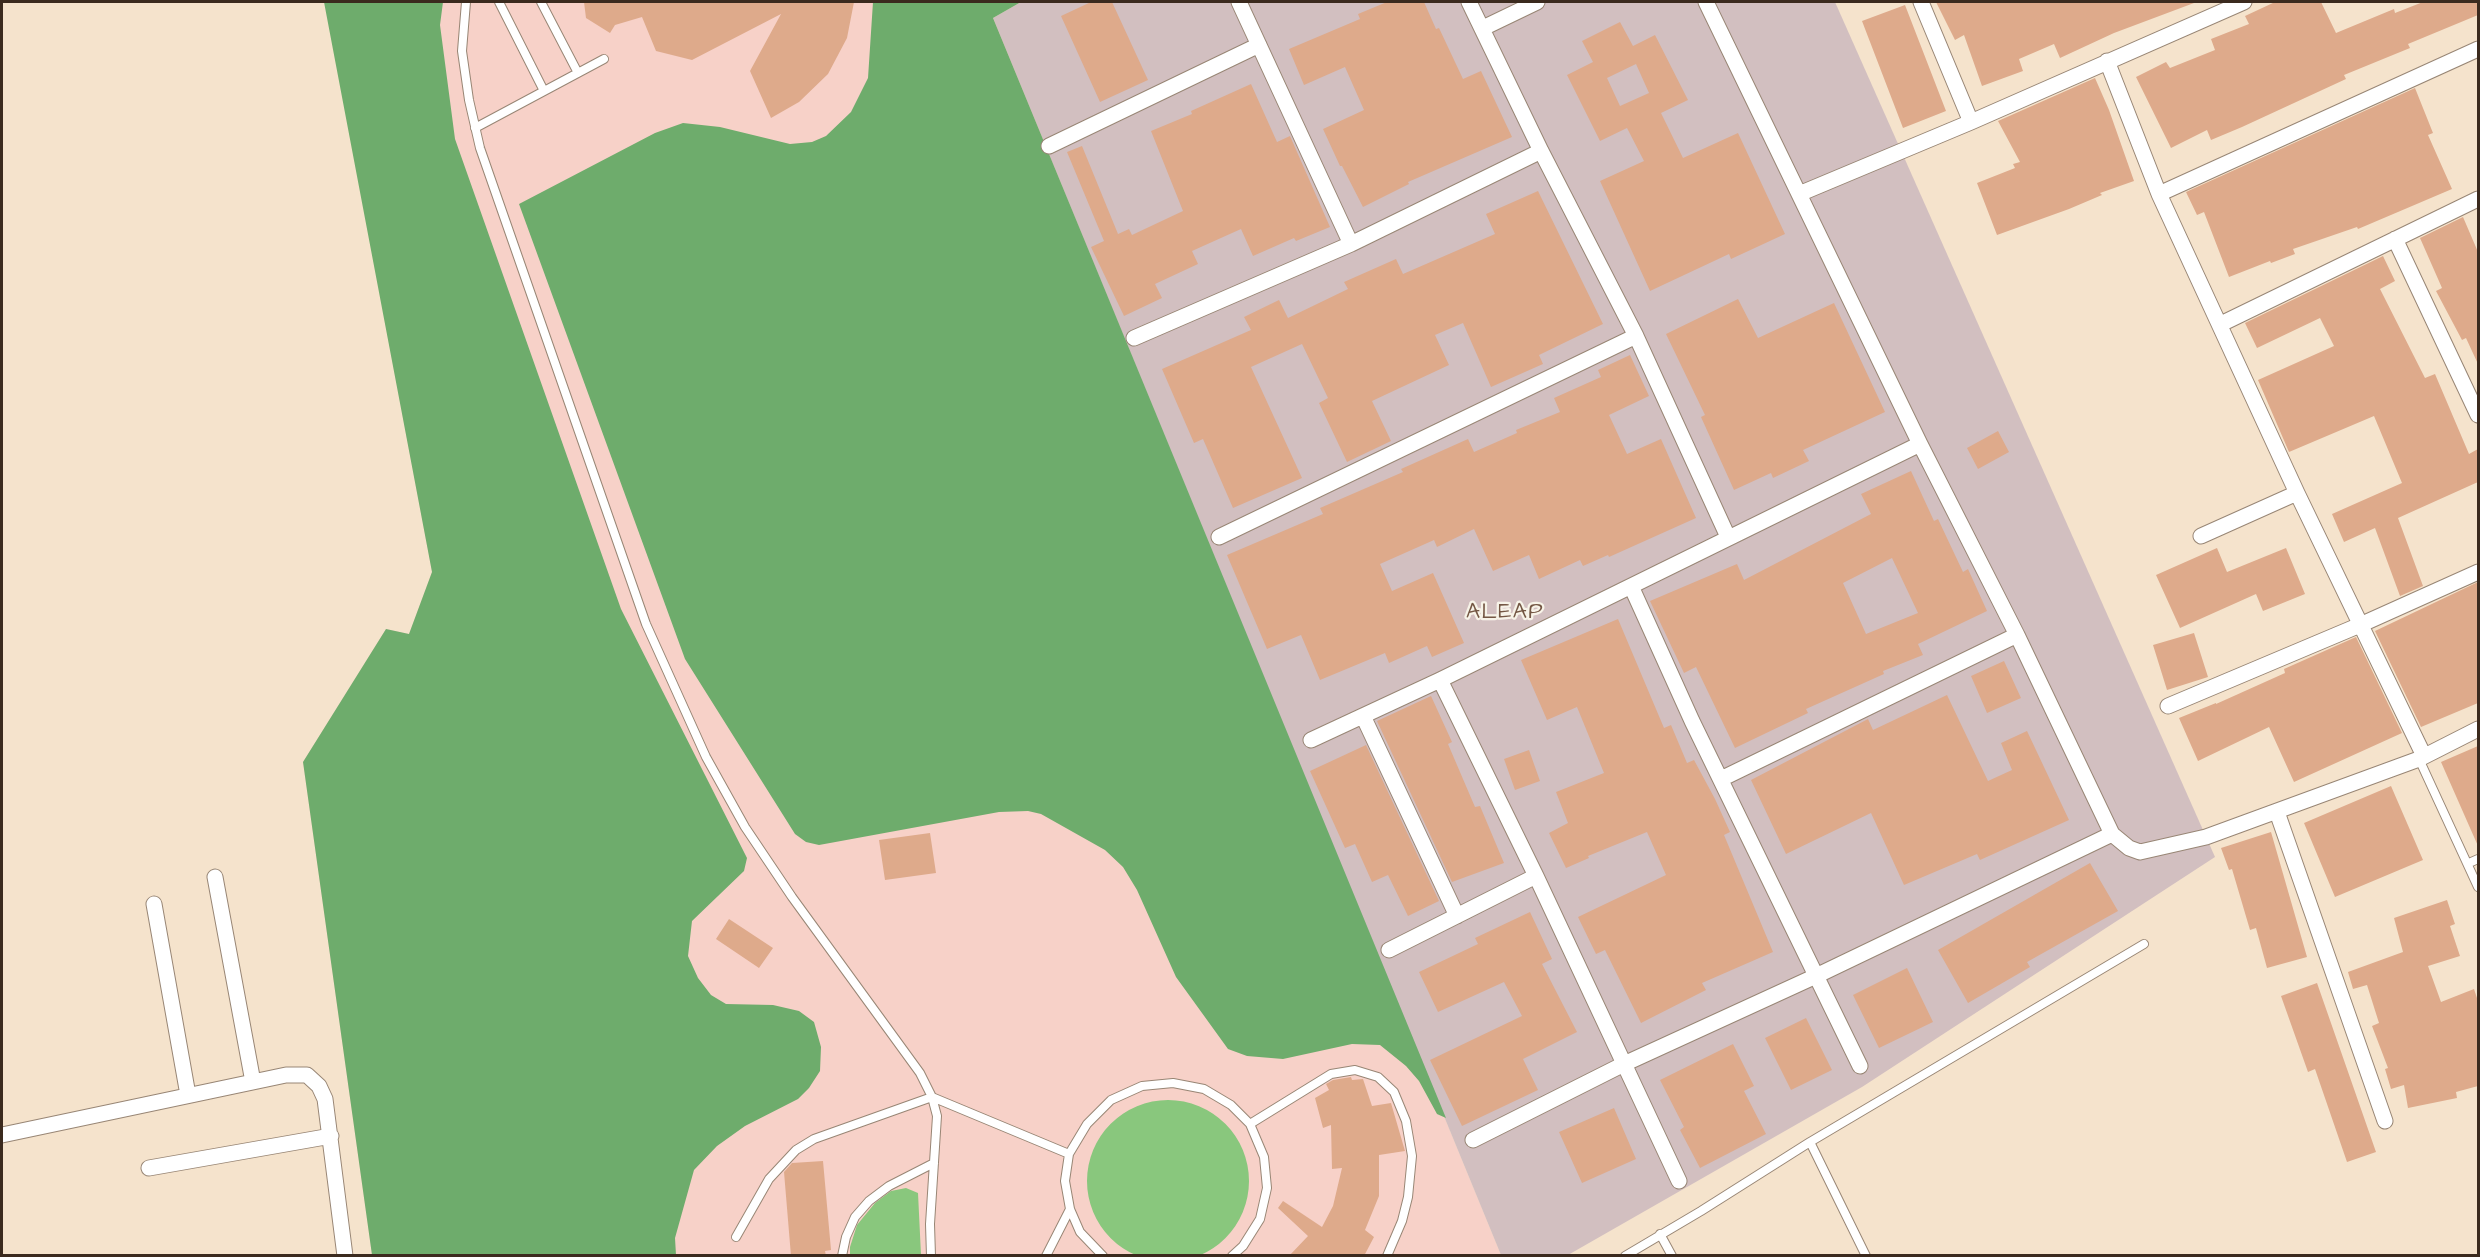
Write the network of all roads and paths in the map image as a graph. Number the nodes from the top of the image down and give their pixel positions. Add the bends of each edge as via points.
1 (466, 2) edge
2 (499, 2) edge
3 (542, 2) edge
4 (1239, 2) edge
5 (1469, 2) edge
6 (1537, 2) edge
7 (1706, 2) edge
8 (2244, 2) edge
9 (1925, 3) edge
10 (1482, 28) junction
11 (1259, 45) junction
12 (2478, 49) edge
13 (604, 58) dead end
14 (2107, 61) junction
15 (578, 73) junction
16 (544, 91) junction
17 (1971, 123) junction
18 (475, 128) junction
19 (1049, 146) dead end
20 (1541, 151) junction
21 (1799, 194) junction
22 (2160, 194) junction
23 (2478, 199) edge
24 (2395, 239) junction
25 (1351, 244) junction
26 (2221, 324) junction
27 (1635, 336) junction
28 (1134, 338) dead end
29 (2478, 415) edge
30 (1920, 444) junction
31 (2297, 493) junction
32 (1219, 537) dead end
33 (1728, 537) junction
34 (2201, 537) dead end
35 (2478, 572) edge
36 (1631, 586) junction
37 (2360, 625) junction
38 (2017, 635) junction
39 (1440, 680) junction
40 (2168, 706) dead end
41 (1363, 716) junction
42 (2478, 729) edge
43 (1311, 740) dead end
44 (2422, 757) junction
45 (1721, 778) junction
46 (2277, 812) junction
47 (2112, 834) junction
48 (2478, 859) edge
49 (2469, 863) junction
50 (1536, 876) junction
51 (215, 877) dead end
52 (2478, 887) edge
53 (154, 904) dead end
54 (1457, 916) junction
55 (2144, 944) dead end
56 (1389, 950) dead end
57 (1816, 976) junction
58 (1624, 1064) junction
59 (1860, 1066) dead end
60 (253, 1082) junction
61 (188, 1095) junction
62 (932, 1097) junction
63 (2385, 1121) dead end
64 (1250, 1124) junction
65 (2, 1135) edge
66 (331, 1136) junction
67 (1473, 1140) dead end
68 (1810, 1142) junction
69 (1069, 1154) junction
70 (934, 1163) junction
71 (149, 1168) dead end
72 (1679, 1181) dead end
73 (1070, 1209) junction
74 (1659, 1234) junction
75 (736, 1237) dead end
76 (345, 1256) edge
77 (842, 1256) edge
78 (931, 1256) edge
79 (1046, 1256) edge
80 (1103, 1256) edge
81 (1232, 1256) edge
82 (1387, 1256) edge
83 (1625, 1256) edge
84 (1672, 1256) edge
85 (1866, 1256) edge

1 - 18 lane via 462,51
2 - 16 lane
3 - 15 lane
4 - 11 street
5 - 10 street
6 - 10 street
7 - 21 street
8 - 14 street
9 - 17 street
10 - 20 street
11 - 19 street
11 - 25 street
12 - 22 street
13 - 15 lane
14 - 17 street
14 - 22 street
15 - 16 lane
16 - 18 lane
17 - 21 street
18 - 62 lane via 646,624 706,757 745,827 920,1073
20 - 25 street
20 - 27 street
21 - 30 street
22 - 26 street
23 - 24 street
24 - 26 street
24 - 29 street
25 - 28 street
26 - 31 street
27 - 32 street
27 - 33 street
30 - 33 street
30 - 38 street
31 - 34 street
31 - 37 street
33 - 36 street
35 - 37 street
36 - 39 street
36 - 45 street
37 - 40 street
37 - 44 street
38 - 45 street
38 - 47 street
39 - 41 street
39 - 50 street
41 - 43 street
41 - 54 street
42 - 44 street
44 - 46 street
44 - 49 lane
45 - 57 street
46 - 47 street via 2206,837 2140,852
46 - 63 street
47 - 57 street
48 - 49 lane
49 - 52 lane
50 - 54 street
50 - 58 street
51 - 60 street
53 - 61 street
54 - 56 street
55 - 68 lane
57 - 58 street
57 - 59 street
58 - 67 street
58 - 72 street
60 - 61 street
60 - 66 street via 307,1075 325,1099
61 - 65 street
62 - 69 lane
62 - 70 lane via 936,1116
62 - 75 lane via 813,1139 796,1150 769,1179
64 - 69 lane via 1231,1105 1204,1089 1173,1083 1142,1086 1111,1100 1087,1124
64 - 81 lane via 1264,1157 1267,1188 1260,1219
64 - 82 lane via 1331,1074 1355,1070 1366,1073 1378,1077 1394,1092 1406,1121 1412,1156 1402,1221
66 - 71 street
66 - 76 street
68 - 74 lane
68 - 85 lane
69 - 73 lane via 1065,1181
70 - 77 lane via 869,1201 855,1217
70 - 78 lane
73 - 79 lane
73 - 80 lane via 1080,1232
74 - 83 lane
74 - 84 lane

